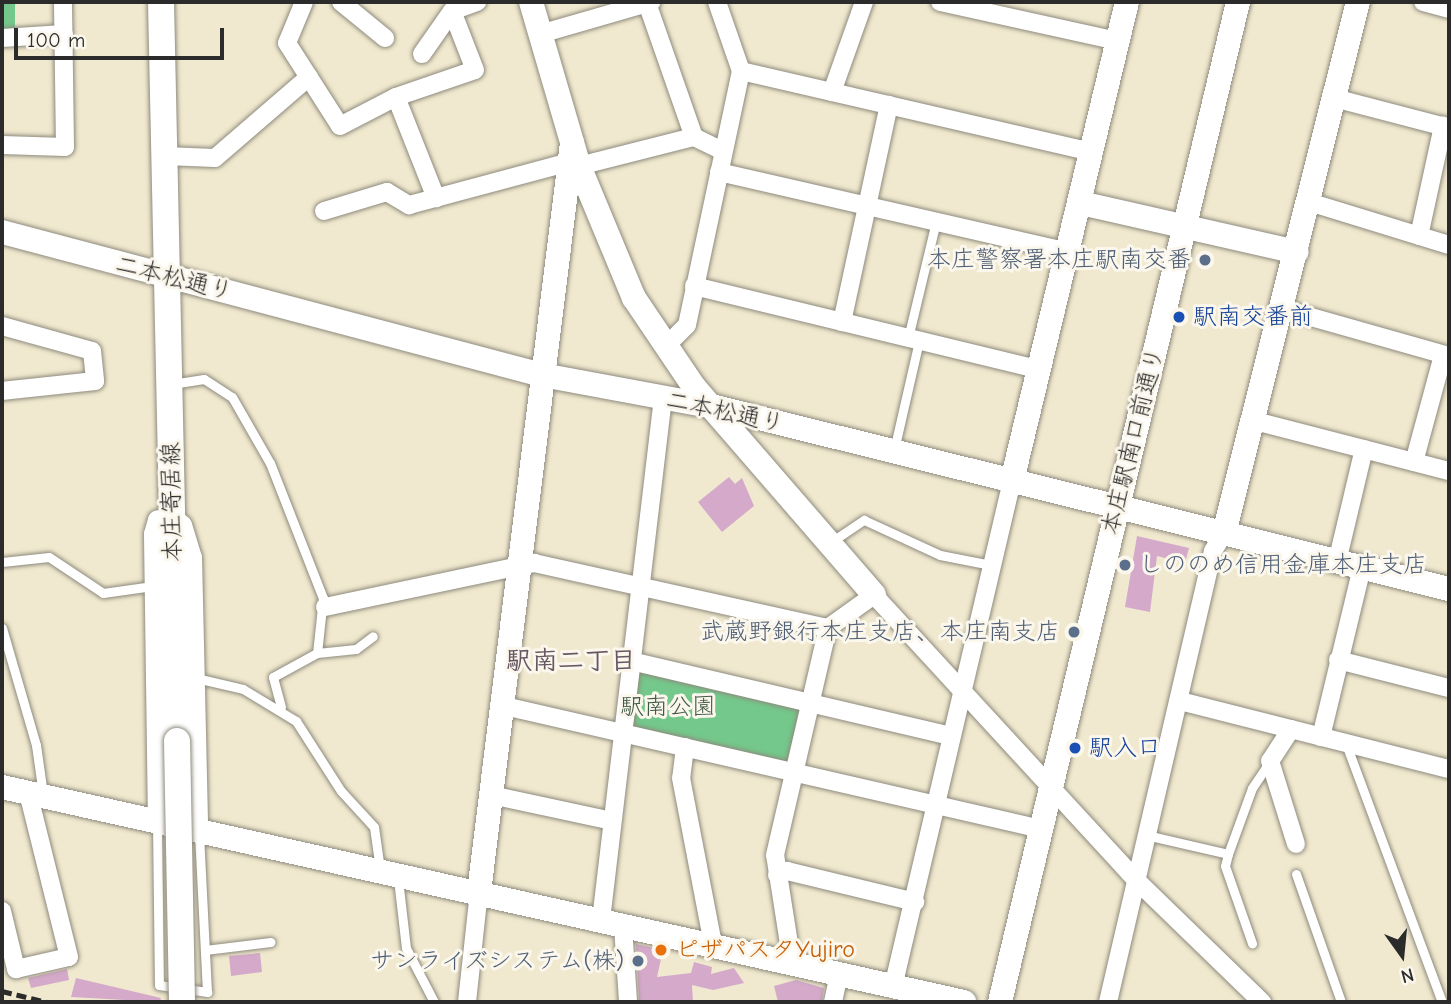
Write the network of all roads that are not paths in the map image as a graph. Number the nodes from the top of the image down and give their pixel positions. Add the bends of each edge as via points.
1 (63, 2) edge
2 (161, 2) edge
3 (304, 2) edge
4 (341, 2) edge
5 (477, 2) edge
6 (531, 2) edge
7 (649, 2) edge
8 (717, 2) edge
9 (864, 2) edge
10 (940, 2) edge
11 (1127, 2) edge
12 (1238, 2) edge
13 (1358, 2) edge
14 (1423, 2) edge
15 (613, 7) edge
16 (997, 8) edge
17 (1449, 9) edge
18 (452, 11) junction
19 (64, 34) junction
20 (540, 34) junction
21 (2, 38) edge
22 (385, 38) dead end
23 (1118, 41) junction
24 (422, 54) dead end
25 (741, 71) junction
26 (309, 77) junction
27 (832, 92) junction
28 (396, 97) junction
29 (1335, 98) junction
30 (889, 105) junction
31 (1446, 127) edge
32 (694, 137) junction
33 (2, 145) edge
34 (723, 151) junction
35 (1092, 152) junction
36 (166, 156) junction
37 (574, 157) junction
38 (719, 172) junction
39 (436, 198) junction
40 (1309, 202) junction
41 (1081, 203) junction
42 (868, 206) junction
43 (324, 211) dead end
44 (936, 222) junction
45 (1188, 226) junction
46 (2, 232) edge
47 (1419, 236) junction
48 (1449, 245) edge
49 (1069, 252) junction
50 (1297, 252) junction
51 (167, 277) junction
52 (694, 286) junction
53 (1283, 309) junction
54 (842, 322) junction
55 (2, 326) edge
56 (914, 340) junction
57 (665, 347) junction
58 (1446, 356) edge
59 (1040, 370) junction
60 (542, 375) junction
61 (170, 384) junction
62 (2, 391) edge
63 (663, 398) junction
64 (715, 407) junction
65 (1255, 421) junction
66 (1364, 449) junction
67 (894, 452) junction
68 (1414, 461) junction
69 (1449, 471) edge
70 (1012, 481) junction
71 (1115, 506) junction
72 (172, 516) junction
73 (1224, 533) junction
74 (830, 542) junction
75 (2, 562) edge
76 (1337, 562) junction
77 (520, 564) junction
78 (991, 565) junction
79 (1362, 568) junction
80 (153, 586) junction
81 (640, 586) junction
82 (1449, 589) edge
83 (874, 595) junction
84 (325, 607) junction
85 (2, 628) edge
86 (828, 628) junction
87 (373, 636) dead end
88 (317, 653) junction
89 (1338, 660) junction
90 (631, 661) junction
91 (196, 678) junction
92 (1449, 688) edge
93 (960, 691) junction
94 (1180, 701) junction
95 (810, 704) junction
96 (500, 705) junction
97 (281, 708) junction
98 (1291, 729) junction
99 (624, 733) junction
100 (951, 736) junction
101 (1321, 737) junction
102 (1346, 743) junction
103 (685, 747) junction
104 (1270, 761) junction
105 (1449, 769) edge
106 (795, 771) junction
107 (2, 787) edge
108 (1052, 790) junction
109 (35, 795) junction
110 (491, 795) junction
111 (937, 806) junction
112 (611, 821) junction
113 (158, 822) junction
114 (1041, 829) junction
115 (199, 831) junction
116 (1146, 835) junction
117 (1296, 844) dead end
118 (1228, 854) junction
119 (389, 873) junction
120 (1296, 874) dead end
121 (777, 875) junction
122 (1135, 879) junction
123 (479, 892) junction
124 (915, 902) junction
125 (2, 911) edge
126 (612, 923) junction
127 (271, 942) dead end
128 (1252, 943) dead end
129 (713, 944) junction
130 (205, 950) junction
131 (792, 963) junction
132 (839, 975) junction
133 (894, 987) junction
134 (182, 1002) edge
135 (434, 1002) edge
136 (467, 1002) edge
137 (628, 1002) edge
138 (833, 1002) edge
139 (964, 1002) edge
140 (1000, 1002) edge
141 (1108, 1002) edge
142 (1262, 1002) edge
143 (1341, 1002) edge
144 (1442, 1002) edge

1 - 19 street
2 - 36 main road, 本庄寄居線
3 - 26 street via 287,43
4 - 22 street
5 - 18 street
6 - 20 street
7 - 15 street
7 - 32 street
8 - 25 street
9 - 27 street
10 - 16 street
11 - 23 street
12 - 45 street, 本庄駅南口前通り
13 - 29 street
14 - 17 street
15 - 20 street
16 - 23 street
18 - 24 street
18 - 28 street via 475,70
19 - 21 street
19 - 33 street via 65,147
20 - 37 street
23 - 35 street
25 - 27 street
25 - 34 street
26 - 28 street via 340,126
26 - 36 street via 215,158
27 - 30 street
28 - 39 street
29 - 31 street
29 - 40 street
30 - 35 street
30 - 42 street
31 - 47 street
32 - 34 street
32 - 37 street
34 - 38 street
35 - 41 street
36 - 51 main road, 本庄寄居線
37 - 39 street
37 - 57 street via 634,298
37 - 60 street
38 - 42 street
38 - 52 street
39 - 43 street via 409,205 387,192
40 - 47 street
40 - 50 street
41 - 45 street
41 - 49 street
42 - 44 street
42 - 54 street
44 - 49 street
44 - 56 lane
45 - 50 street
45 - 71 street, 本庄駅南口前通り
46 - 51 street, 二本松通り
47 - 48 street
49 - 59 street
50 - 53 street
51 - 60 street, 二本松通り
51 - 61 main road, 本庄寄居線
52 - 54 street
52 - 57 street via 687,325
53 - 58 street
53 - 65 street
54 - 56 street
55 - 62 street via 93,351 95,381
56 - 59 street
56 - 67 lane
57 - 64 street
58 - 68 street
59 - 70 street
60 - 63 street, 二本松通り
60 - 77 street
61 - 72 main road, 本庄寄居線
61 - 84 lane via 204,379 232,397 278,478
63 - 64 street, 二本松通り
63 - 81 street
64 - 67 street, 二本松通り
64 - 74 street
65 - 66 street
65 - 73 street
66 - 68 street
66 - 76 street
67 - 70 street, 二本松通り
68 - 69 street
70 - 71 street, 二本松通り
70 - 78 street
71 - 73 street, 二本松通り
71 - 108 street, 本庄駅南口前通り
72 - 80 street via 157,520 153,529
72 - 91 street via 183,525 193,557
72 - 134 main road, 本庄寄居線, bridge
73 - 76 street, 二本松通り
73 - 94 street via 1213,551
74 - 78 lane via 864,520 940,555
74 - 83 street
75 - 80 lane via 49,557 103,593
76 - 79 street, 二本松通り
77 - 81 street
77 - 84 street
77 - 96 street
78 - 93 street
79 - 82 street, 二本松通り
79 - 89 street
80 - 113 street
81 - 86 street
81 - 90 street
83 - 86 street
83 - 93 street
84 - 88 lane
85 - 109 lane via 36,745
86 - 95 street
87 - 88 lane via 356,649
88 - 97 lane via 273,677
89 - 92 street
89 - 101 street
90 - 95 street
90 - 99 street
91 - 97 lane via 243,689
91 - 115 street
93 - 100 street
93 - 108 street
94 - 98 street
94 - 116 street
95 - 100 street
95 - 106 street
96 - 99 street
96 - 110 street
97 - 119 lane via 374,827
98 - 101 street
98 - 104 street
99 - 103 street
99 - 112 street
100 - 111 street
101 - 102 street
102 - 105 street
102 - 144 lane
103 - 106 street
103 - 129 street via 681,778
104 - 117 street
104 - 118 lane via 1252,788
106 - 111 street
106 - 121 street via 775,855
107 - 109 street
108 - 114 street, 本庄駅南口前通り
108 - 122 street
109 - 113 street
109 - 125 street via 69,957 16,969
110 - 112 street
110 - 123 street
111 - 114 street
111 - 124 street
112 - 126 street
113 - 115 street
113 - 130 lane via 159,985 207,992
114 - 140 street, 本庄駅南口前通り
115 - 119 street
115 - 130 lane
116 - 118 lane
116 - 122 street
118 - 128 lane via 1225,866
119 - 123 street
119 - 135 lane via 406,948
120 - 143 lane
121 - 124 street via 787,871
121 - 131 street
122 - 141 street
122 - 142 street
123 - 126 street
123 - 136 street
124 - 133 street
126 - 129 street
126 - 137 street
127 - 130 lane
129 - 131 street
131 - 132 street
132 - 133 street
132 - 138 street
133 - 139 street

